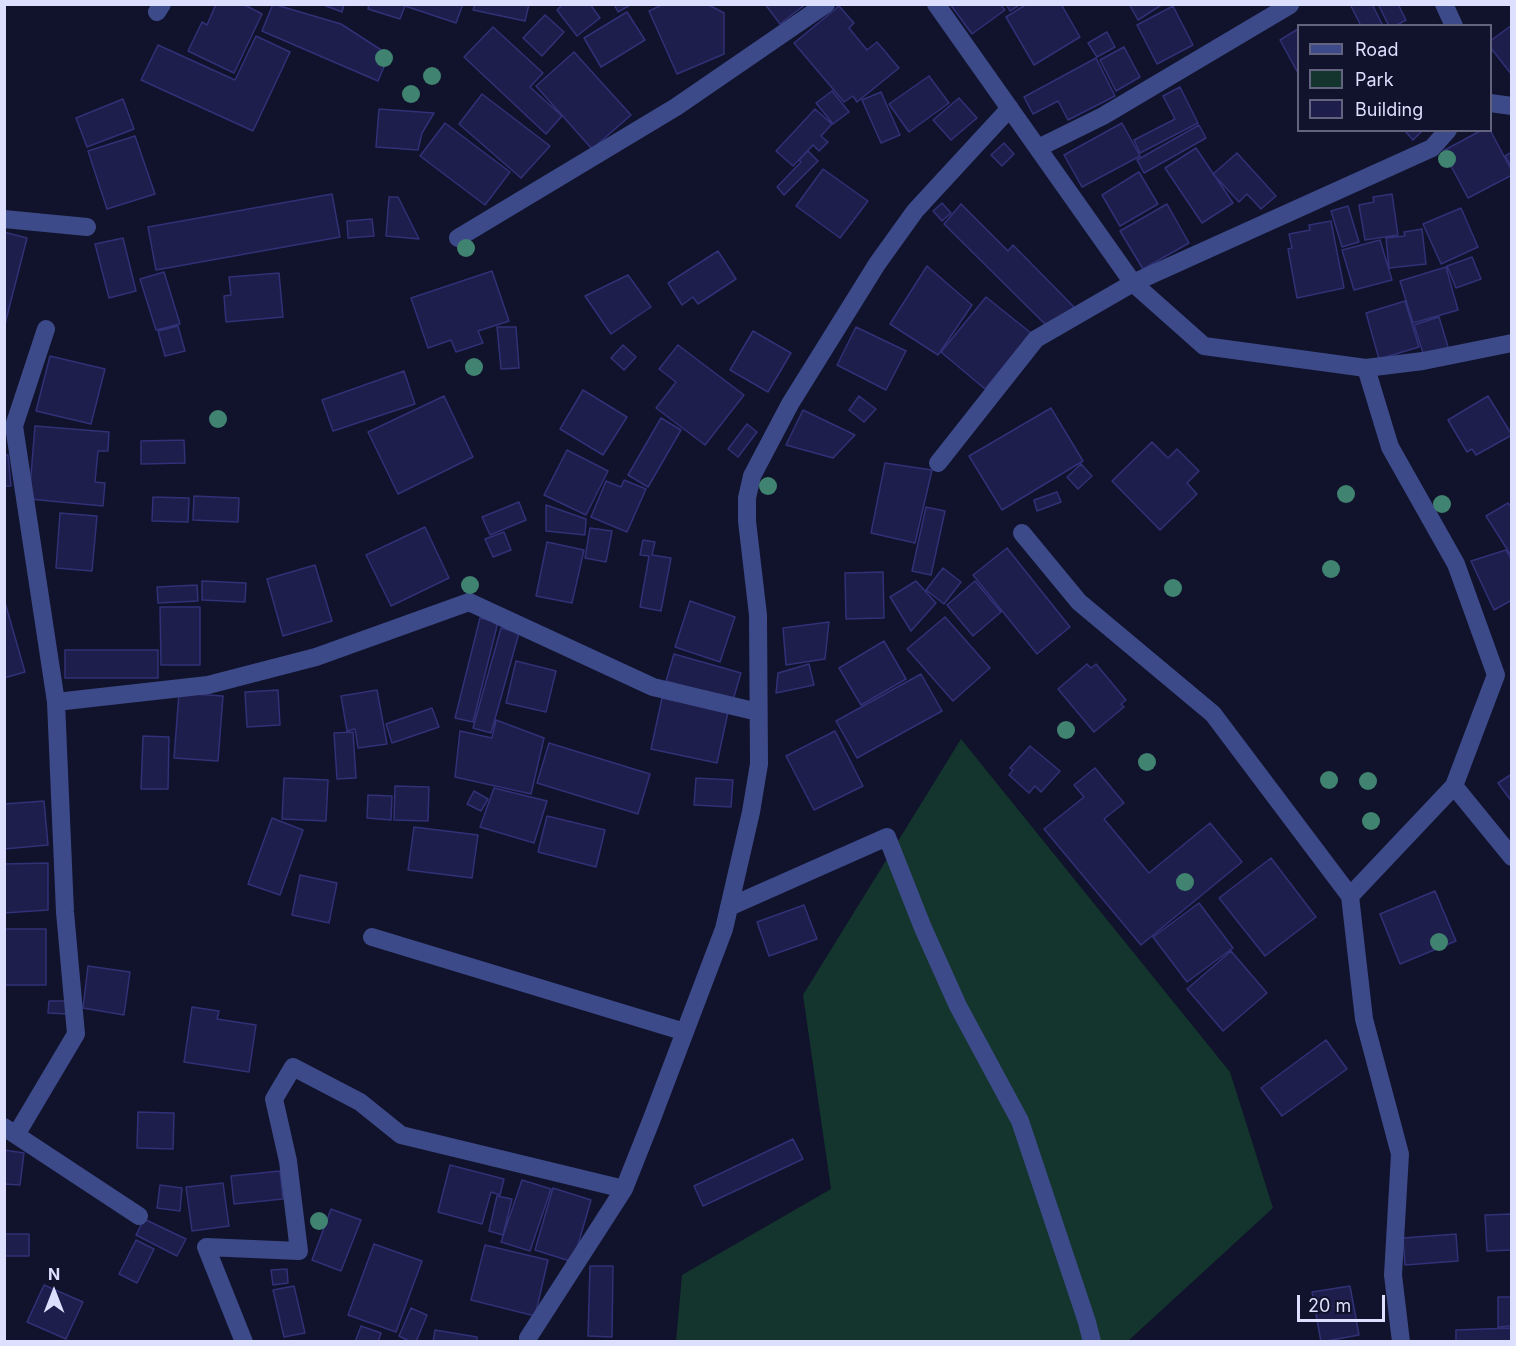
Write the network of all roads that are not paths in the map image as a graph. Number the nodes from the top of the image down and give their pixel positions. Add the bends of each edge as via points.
1 (826, 4) edge
2 (936, 4) edge
3 (1444, 4) edge
4 (1290, 5) edge
5 (1453, 24) edge
6 (1492, 103) edge
7 (1512, 106) edge
8 (1010, 108) junction
9 (1446, 132) edge
10 (1038, 148) junction
11 (4, 219) edge
12 (87, 227) dead end
13 (458, 238) dead end
14 (1133, 283) junction
15 (46, 329) dead end
16 (1512, 343) edge
17 (1366, 368) junction
18 (9, 427) edge
19 (938, 463) dead end
20 (1022, 533) dead end
21 (56, 702) junction
22 (758, 712) junction
23 (1454, 786) junction
24 (1512, 856) edge
25 (1350, 896) junction
26 (729, 907) junction
27 (372, 937) dead end
28 (685, 1032) junction
29 (10, 1131) edge
30 (624, 1189) junction
31 (139, 1216) dead end
32 (244, 1341) edge
33 (528, 1341) edge
34 (1092, 1341) edge
35 (1401, 1341) edge

1 - 13 street via 676,107
2 - 8 street
3 - 5 street
4 - 10 street via 1103,116
6 - 7 street
8 - 10 street
8 - 22 street via 915,211 877,264 790,404 752,476 747,521 758,615
9 - 14 street via 1432,148
10 - 14 street
11 - 12 street
14 - 17 street via 1204,346
14 - 19 street via 1036,339
15 - 18 street
16 - 17 street
17 - 23 street via 1390,447 1456,564 1496,675
18 - 21 street
20 - 25 street via 1079,602 1213,714
21 - 22 street via 208,685 316,657 469,602 653,687
21 - 29 street via 65,912 76,1034
22 - 26 street via 759,764
23 - 24 street
23 - 25 street
25 - 35 street via 1364,1019 1400,1154 1393,1275
26 - 28 street
26 - 34 street via 887,837 958,1006 1020,1120
27 - 28 street
28 - 30 street
29 - 31 street
30 - 32 street via 401,1135 360,1102 293,1067 274,1099 288,1161 299,1251 206,1247
30 - 33 street

